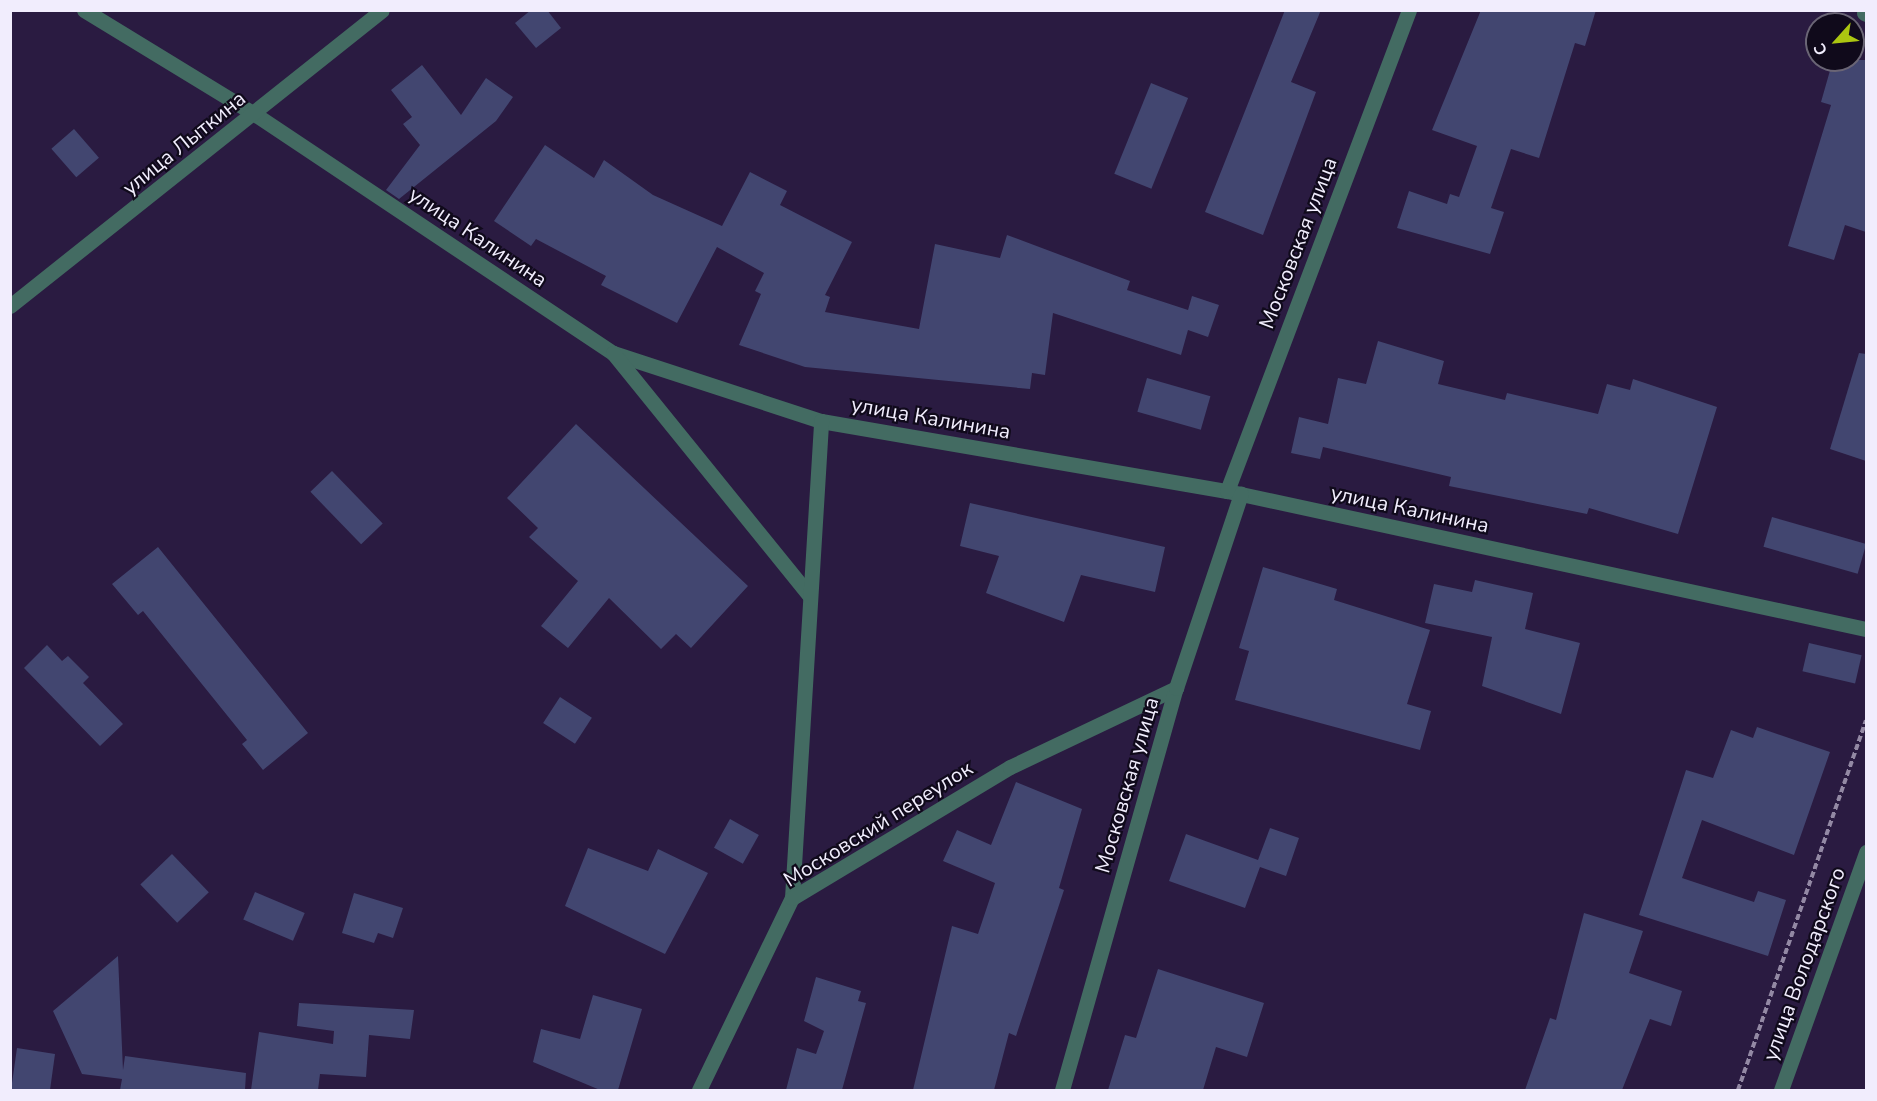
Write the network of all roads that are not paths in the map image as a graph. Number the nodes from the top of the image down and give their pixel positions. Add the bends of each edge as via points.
1 (84, 10) edge
2 (382, 10) edge
3 (1409, 10) edge
4 (253, 113) junction
5 (10, 306) edge
6 (613, 353) junction
7 (821, 421) junction
8 (1234, 492) junction
9 (810, 596) junction
10 (1866, 628) edge
11 (1176, 688) junction
12 (1866, 852) edge
13 (1859, 893) edge
14 (792, 898) junction
15 (699, 1090) edge
16 (1062, 1090) edge
17 (1781, 1090) edge

1 - 4 street, улица Калинина
2 - 4 street, улица Лыткина
3 - 8 street, Московская улица
4 - 5 street, улица Лыткина
4 - 6 street, улица Калинина
6 - 7 street, улица Калинина
6 - 9 street
7 - 8 street, улица Калинина
7 - 9 street
8 - 10 street, улица Калинина
8 - 11 street, Московская улица
9 - 14 street
11 - 14 street, Московский переулок via 1010,767
11 - 16 street, Московская улица
12 - 13 street, улица Володарского
13 - 17 street, улица Володарского
14 - 15 street, Московский переулок

